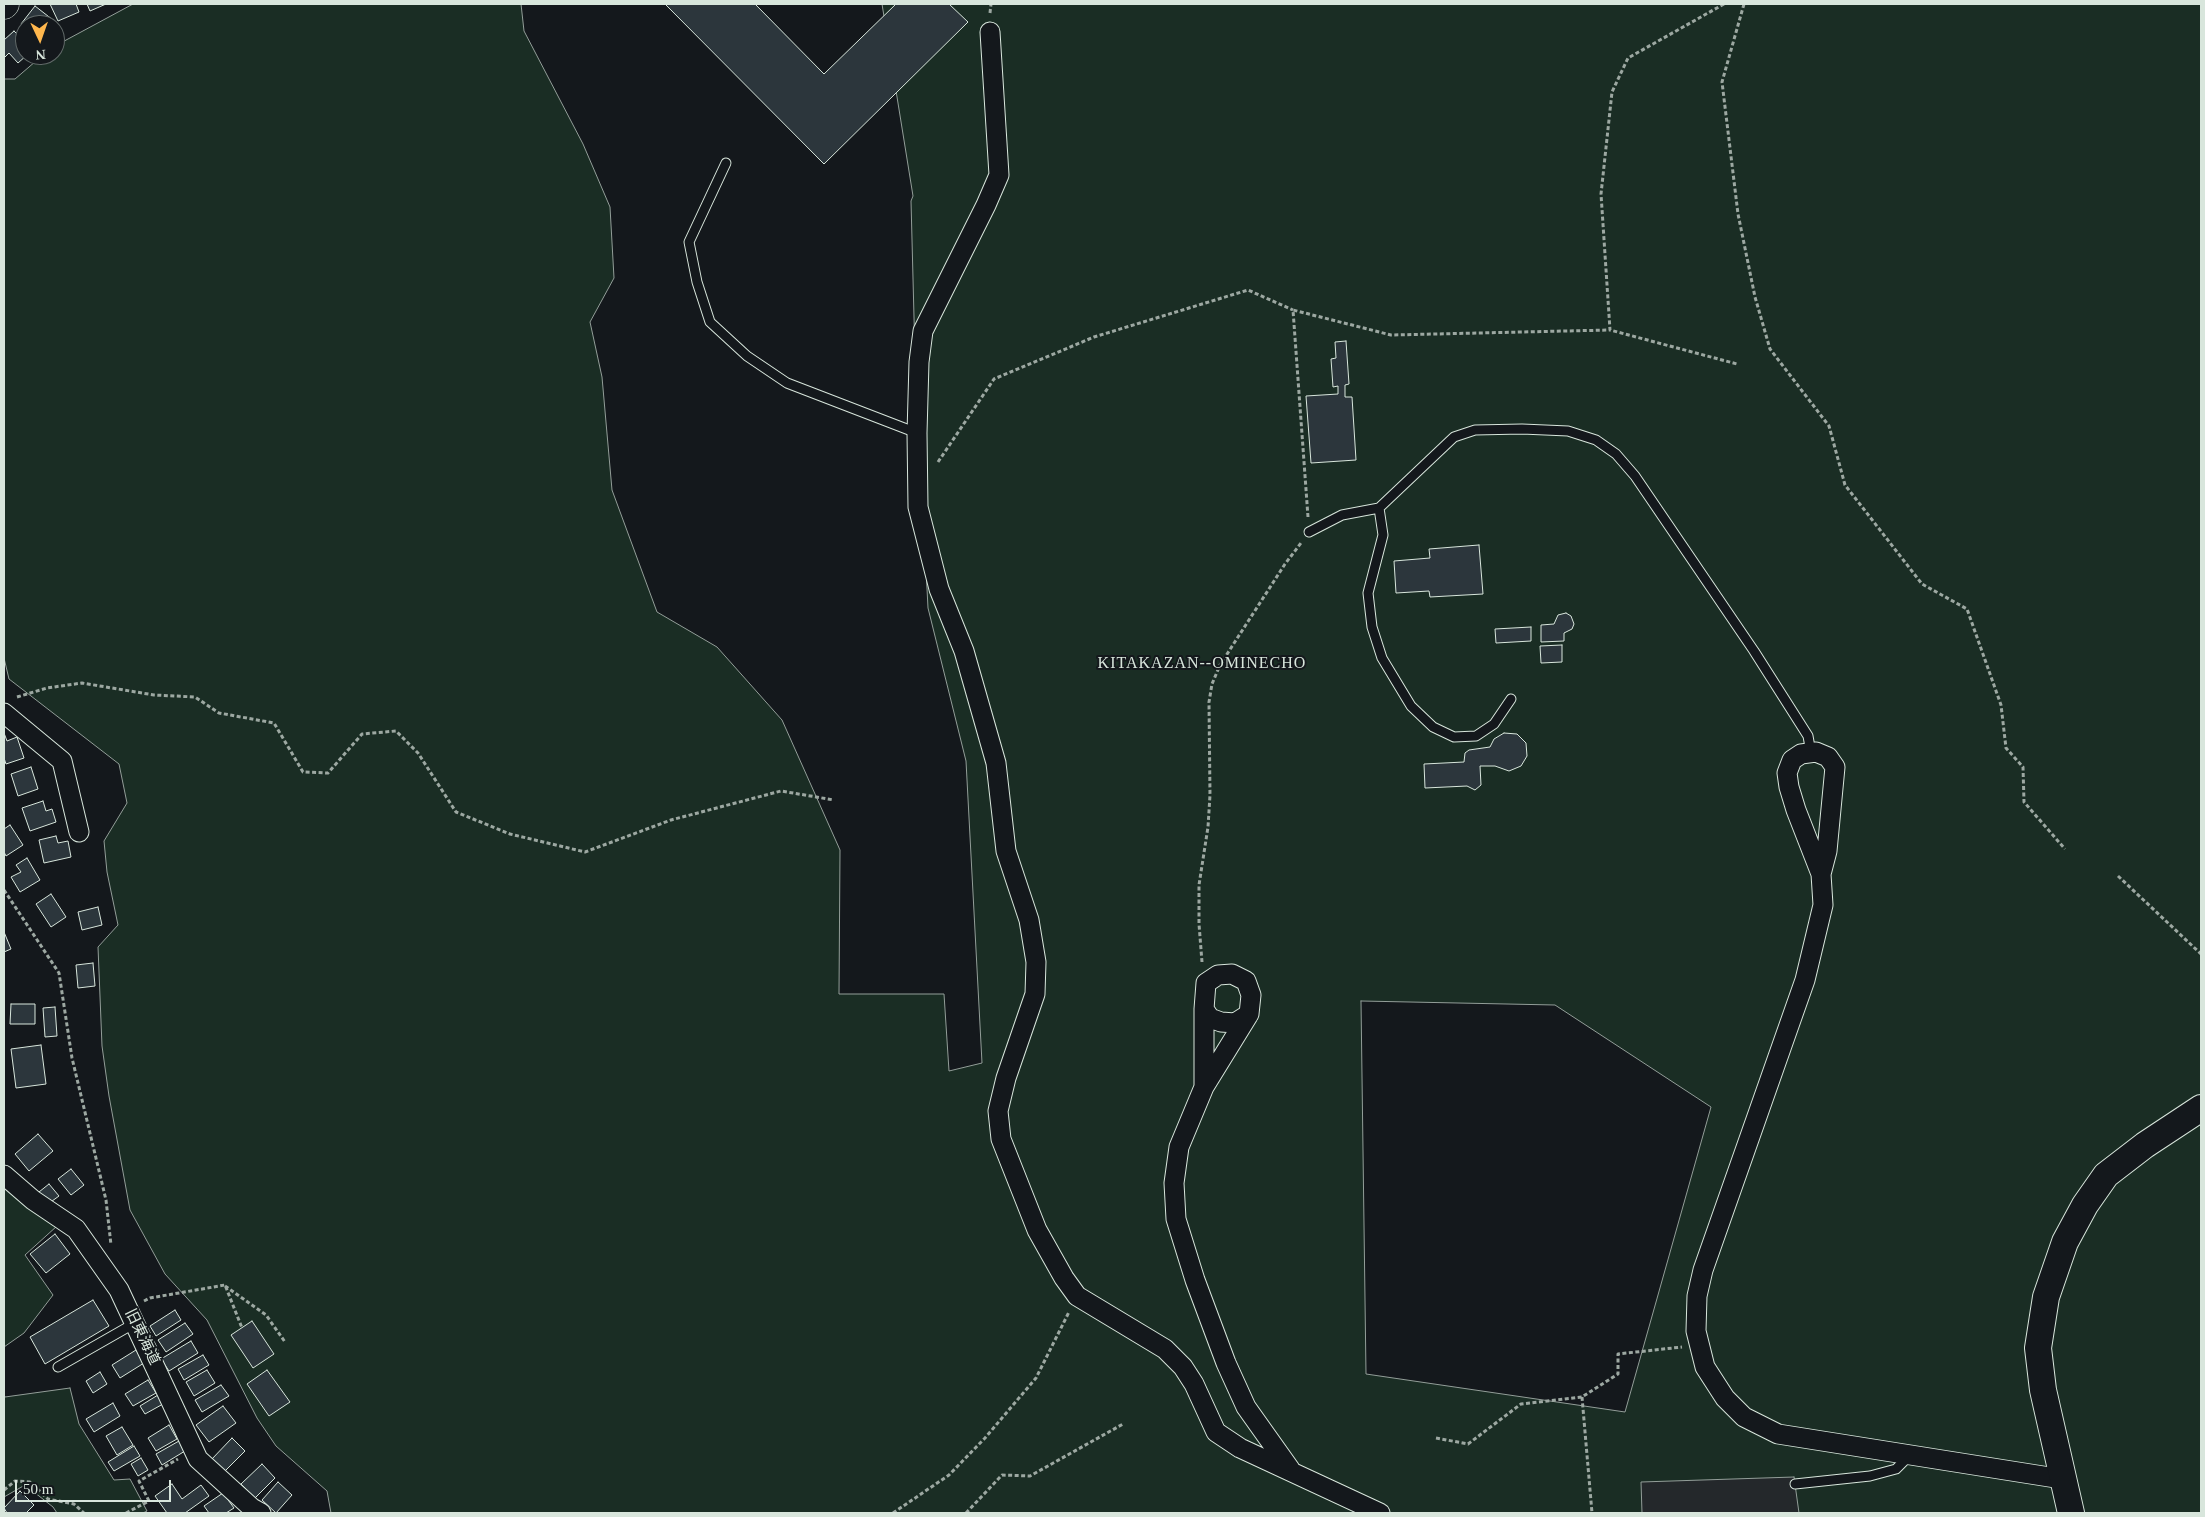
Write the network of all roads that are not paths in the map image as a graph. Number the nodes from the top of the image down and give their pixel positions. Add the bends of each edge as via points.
1 (990, 32) dead end
2 (726, 164) dead end
3 (917, 433) junction
4 (1379, 508) junction
5 (1309, 532) road end
6 (1511, 699) dead end
7 (8, 706) edge
8 (1811, 753) junction
9 (79, 832) dead end
10 (1821, 874) junction
11 (1204, 1009) junction
12 (1249, 1014) junction
13 (1204, 1088) junction
14 (2201, 1108) edge
15 (4, 1175) edge
16 (132, 1317) junction
17 (58, 1367) dead end
18 (1911, 1455) junction
19 (1291, 1470) junction
20 (2062, 1479) junction
21 (1795, 1484) dead end
22 (261, 1513) edge
23 (1380, 1513) edge
24 (2071, 1513) edge

1 - 3 street via 999,175 923,331
2 - 3 lane via 689,242 710,322 747,356 787,383
3 - 19 street via 918,507 938,589 964,651 996,763 1006,851 1029,920 1036,962 1035,994 1006,1078 998,1112 1001,1139 1037,1230 1077,1296 1165,1348 1194,1384 1216,1432 1240,1448
4 - 5 lane via 1342,515
4 - 6 lane via 1382,535 1368,594 1372,627 1382,658 1412,706 1434,727 1454,737 1476,736 1494,724
4 - 8 lane via 1454,437 1475,430 1568,431 1596,440 1616,454 1634,476 1754,651 1808,736
7 - 9 street via 62,761
8 - 10 street via 1828,757 1835,767 1827,851
8 - 10 street via 1801,754 1792,760 1787,773 1796,810
10 - 18 street via 1823,905 1805,980 1703,1270 1697,1296 1696,1332 1705,1367 1725,1398 1744,1417 1778,1434
11 - 12 street via 1210,1018 1221,1022 1235,1023
11 - 12 street via 1206,983 1218,975 1232,974 1246,981 1251,995
11 - 13 street
12 - 13 street
13 - 19 street via 1179,1147 1174,1183 1176,1219 1195,1280 1246,1407
14 - 20 street via 2106,1175 2084,1205 2065,1242 2046,1297 2038,1348 2043,1390
15 - 16 street, 旧東海道 via 32,1200 76,1230 111,1278
16 - 17 lane
16 - 22 street, 旧東海道 via 198,1458
18 - 20 street
18 - 21 lane via 1896,1469 1870,1476
19 - 23 street
20 - 24 street

